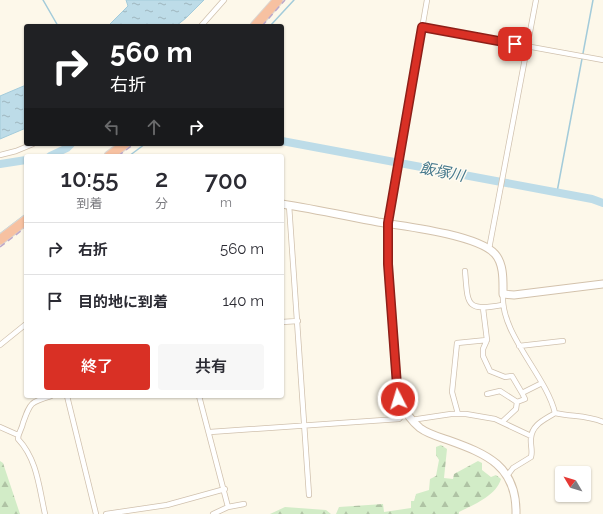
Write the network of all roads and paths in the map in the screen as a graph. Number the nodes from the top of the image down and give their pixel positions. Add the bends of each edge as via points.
1 (224, 0) edge
2 (278, 0) edge
3 (427, 0) edge
4 (536, 0) edge
5 (203, 24) edge
6 (257, 24) edge
7 (422, 27) junction
8 (527, 46) junction
9 (603, 60) edge
10 (28, 146) edge
11 (122, 146) edge
12 (112, 154) edge
13 (0, 155) edge
14 (286, 204) edge
15 (24, 222) edge
16 (388, 223) junction
17 (0, 240) edge
18 (489, 249) junction
19 (465, 271) dead end
20 (603, 284) edge
21 (503, 294) junction
22 (502, 304) junction
23 (483, 308) junction
24 (298, 321) junction
25 (284, 322) edge
26 (24, 326) edge
27 (487, 340) junction
28 (563, 341) dead end
29 (0, 345) edge
30 (519, 346) junction
31 (542, 384) junction
32 (522, 393) junction
33 (487, 394) dead end
34 (44, 398) edge
35 (68, 398) edge
36 (200, 398) edge
37 (517, 402) junction
38 (405, 412) junction
39 (556, 413) junction
40 (458, 414) junction
41 (411, 420) junction
42 (502, 422) junction
43 (603, 422) edge
44 (304, 426) junction
45 (0, 428) edge
46 (210, 432) junction
47 (18, 435) junction
48 (531, 436) junction
49 (507, 476) junction
50 (225, 489) junction
51 (309, 495) dead end
52 (244, 504) dead end
53 (228, 507) junction
54 (45, 514) edge
55 (96, 514) edge
56 (106, 514) edge
57 (213, 514) edge
58 (516, 514) edge

1 - 5 street
2 - 6 highway
3 - 7 street
4 - 8 street
7 - 8 street
7 - 16 street
8 - 9 street
8 - 18 street
10 - 13 street
11 - 12 highway
14 - 16 street
14 - 24 street
15 - 17 highway
16 - 18 street via 433,231
16 - 38 street via 388,264 398,399
18 - 21 street via 500,261
19 - 23 street via 468,300
20 - 21 street via 514,295
21 - 22 street
22 - 23 street
22 - 30 street
23 - 27 street
24 - 25 street
24 - 44 street
26 - 29 street
27 - 32 street via 483,356 490,371 505,377 512,376
27 - 40 street via 457,343 452,392
28 - 30 street
30 - 31 street
31 - 32 street
31 - 39 street
32 - 37 street via 525,399
33 - 37 street via 500,391
34 - 47 street via 31,404
35 - 55 street
36 - 46 street
37 - 42 street via 513,413
38 - 41 street
38 - 44 street via 399,419
39 - 43 street via 591,417
39 - 48 street via 536,426
40 - 41 street
40 - 42 street
41 - 49 street via 427,432 479,451 492,459
42 - 48 street
44 - 46 street
44 - 51 street
45 - 47 street
46 - 50 street
47 - 54 street via 34,464
48 - 49 street via 531,457 513,468
49 - 58 street via 515,501
50 - 53 street
50 - 56 street via 167,505
52 - 53 street
53 - 57 street

